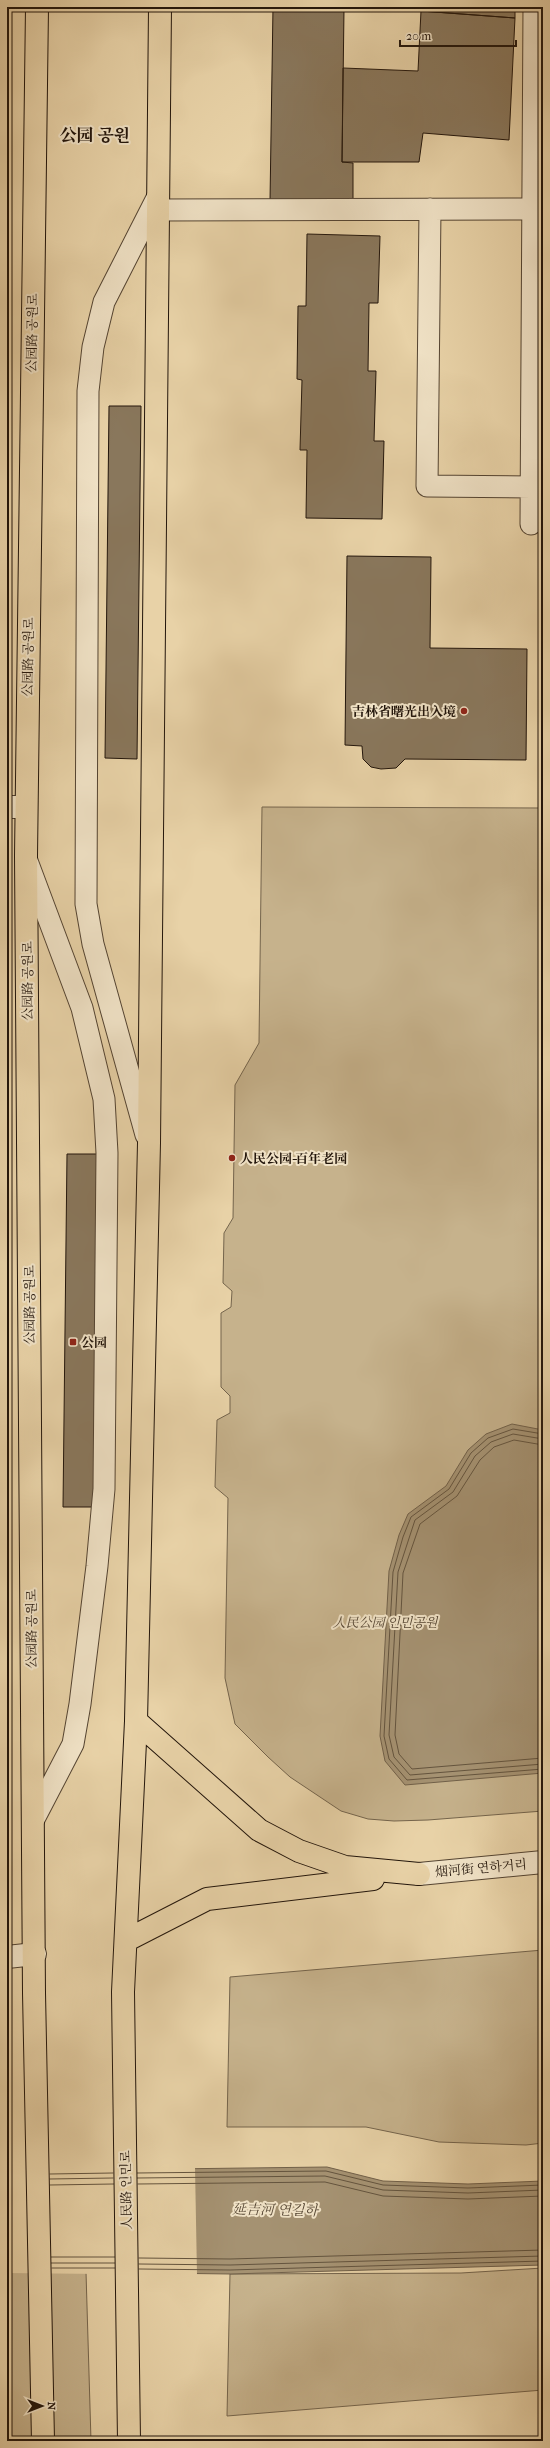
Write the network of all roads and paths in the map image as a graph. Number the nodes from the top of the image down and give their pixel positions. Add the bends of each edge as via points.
1 (37, 7) edge
2 (160, 7) edge
3 (534, 7) edge
4 (157, 204) junction
5 (430, 209) junction
6 (533, 209) junction
7 (531, 487) junction
8 (531, 524) dead end
9 (16, 807) edge
10 (26, 856) junction
11 (148, 1143) junction
12 (136, 1721) junction
13 (33, 1821) junction
14 (543, 1862) edge
15 (420, 1874) junction
16 (127, 1940) junction
17 (35, 1954) junction
18 (7, 1957) edge
19 (44, 2441) edge
20 (129, 2441) edge

1 - 9 main road, 公园路 공원로
2 - 4 main road
3 - 6 lane
4 - 5 lane
4 - 11 main road
4 - 11 lane via 104,302 93,347 88,399 86,904 93,944
5 - 6 lane
5 - 7 lane via 427,486
6 - 7 lane
7 - 8 lane
9 - 10 main road, 公园路 공원로
10 - 13 main road, 公园路 공원로
10 - 13 lane via 82,1008 104,1099 107,1153 104,1489 97,1566 73,1744
11 - 12 main road
12 - 15 main road via 259,1830 299,1851 346,1867
12 - 16 main road
13 - 17 main road, 公园路 공원로
14 - 15 street, 烟河街 연하거리
15 - 16 main road via 207,1899
16 - 20 main road, 人民路 인민로 via 124,1992
17 - 18 street
17 - 19 main road

